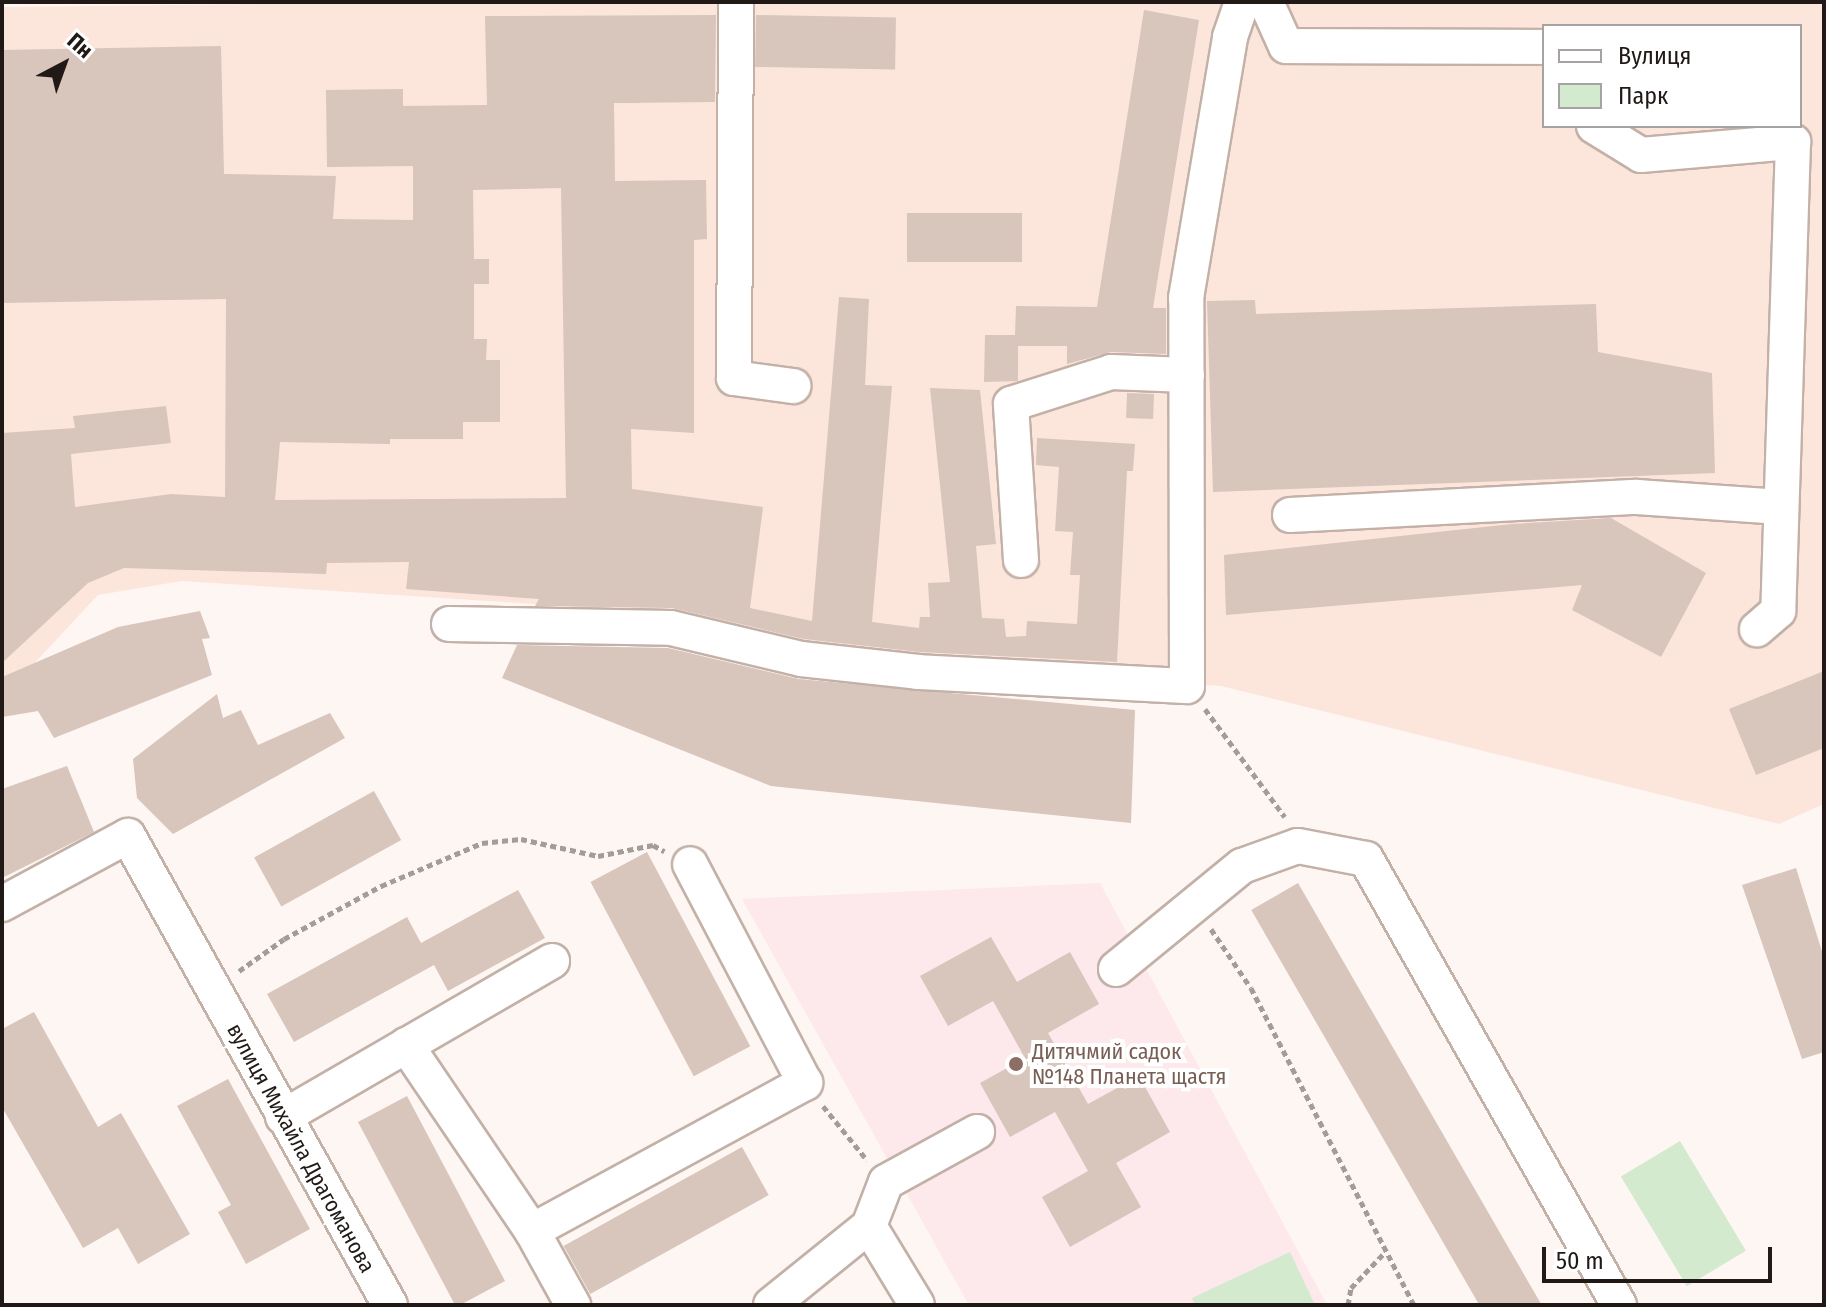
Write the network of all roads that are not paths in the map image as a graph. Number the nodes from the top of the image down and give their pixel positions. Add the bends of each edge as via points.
1 (736, 2) edge
2 (1242, 2) edge
3 (1266, 2) edge
4 (1542, 47) edge
5 (1597, 128) edge
6 (1187, 375) junction
7 (793, 386) dead end
8 (1781, 507) junction
9 (1290, 515) dead end
10 (1021, 560) dead end
11 (449, 624) dead end
12 (1757, 629) dead end
13 (690, 864) road end
14 (2, 904) edge
15 (552, 961) dead end
16 (1116, 969) dead end
17 (406, 1045) junction
18 (283, 1117) junction
19 (977, 1132) dead end
20 (869, 1226) junction
21 (532, 1231) junction
22 (390, 1305) edge
23 (573, 1305) edge
24 (771, 1305) edge
25 (917, 1305) edge
26 (1619, 1305) edge

1 - 7 street via 734,378
2 - 6 street via 1230,37 1186,298
3 - 4 street via 1286,46
5 - 8 street via 1641,155 1793,142
6 - 10 street via 1111,372 1011,404
6 - 11 street via 1187,686 918,672 815,661 671,628
8 - 9 street via 1637,497
8 - 12 street via 1778,611
13 - 21 street via 805,1083
14 - 18 street, вулиця Михайла Драгоманова via 128,836
15 - 17 street
16 - 26 street via 1242,866 1298,846 1366,859
17 - 18 street
17 - 21 street
18 - 22 street, вулиця Михайла Драгоманова
19 - 20 street via 886,1182
20 - 24 street
20 - 25 street
21 - 23 street

